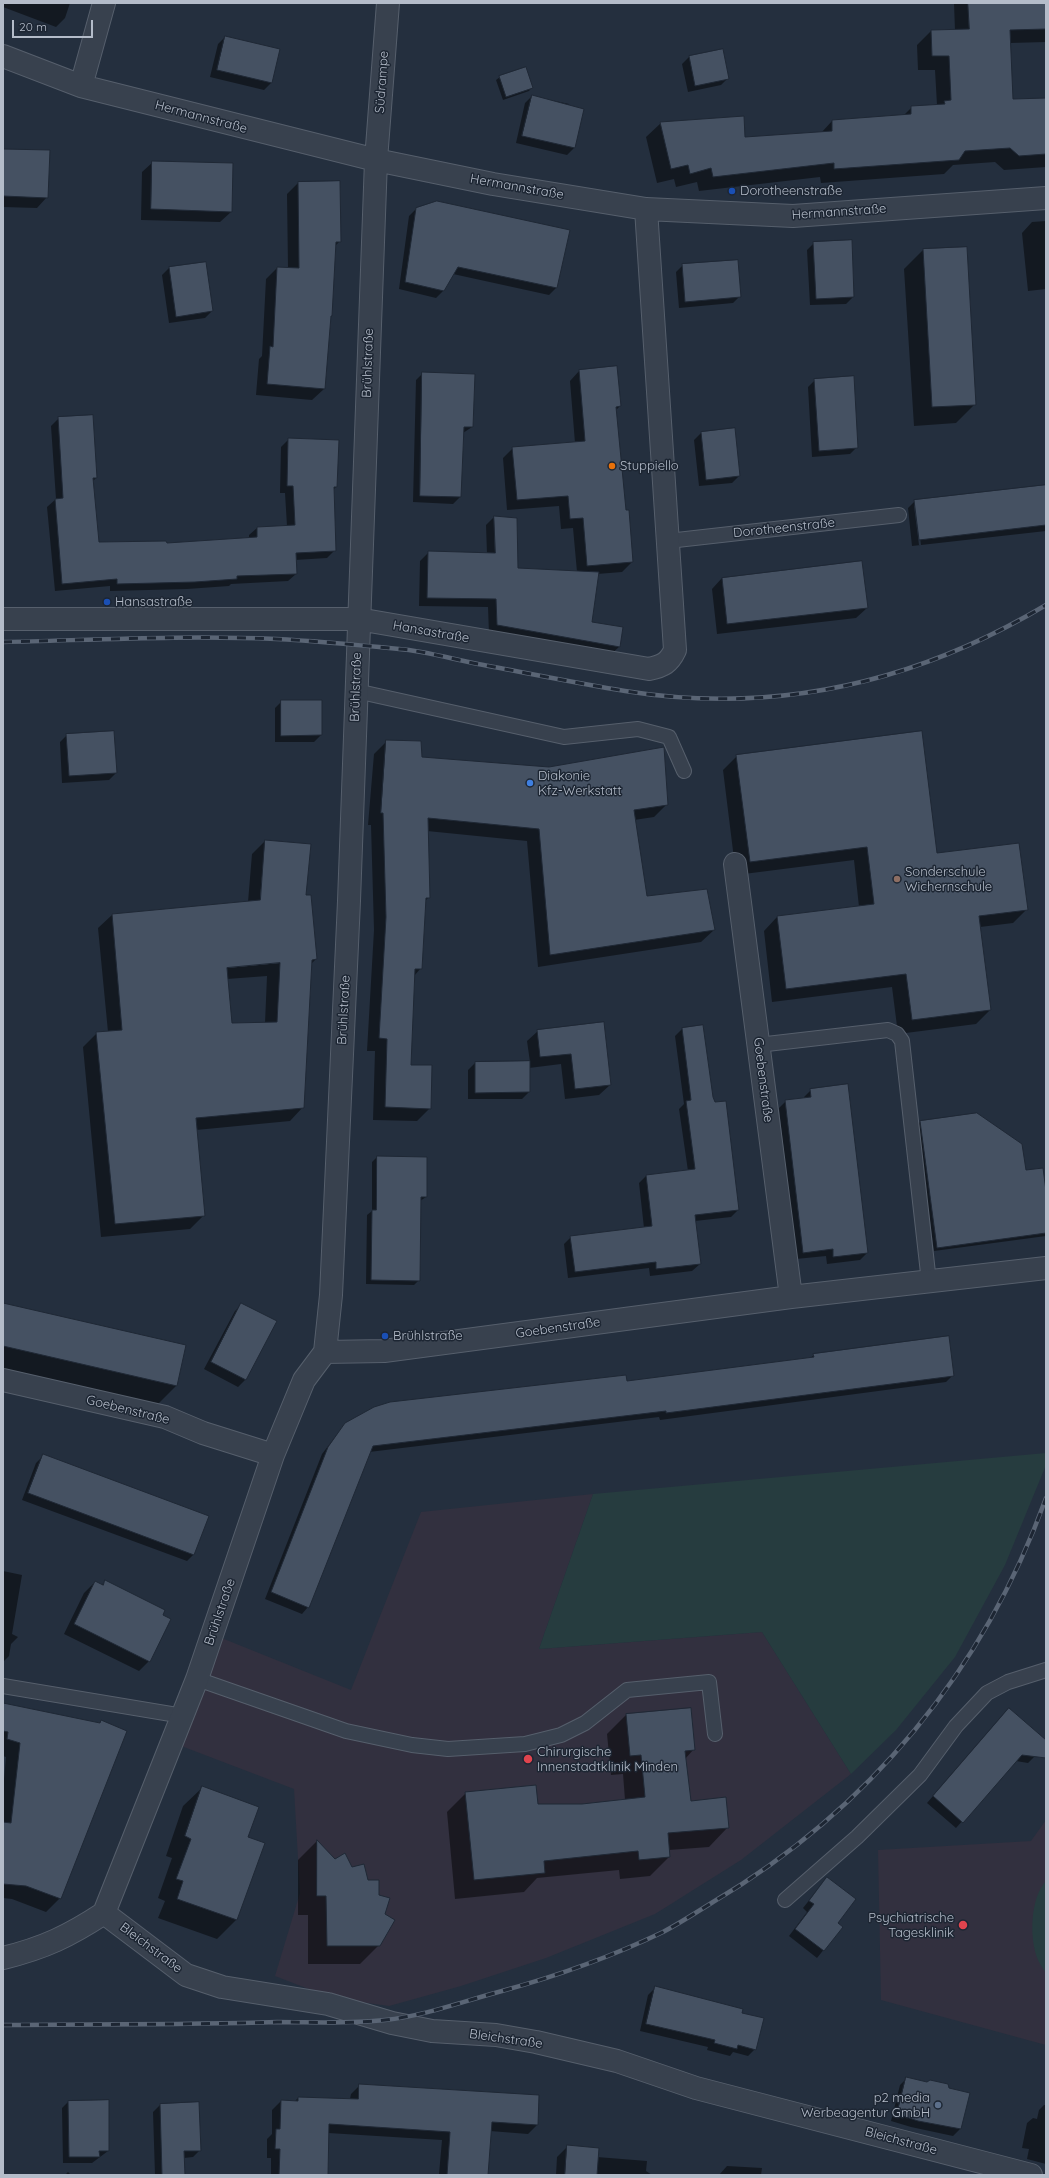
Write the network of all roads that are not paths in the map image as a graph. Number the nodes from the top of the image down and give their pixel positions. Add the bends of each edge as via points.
1 (104, 3) edge
2 (388, 3) edge
3 (3, 56) edge
4 (81, 86) junction
5 (376, 160) junction
6 (1046, 198) edge
7 (646, 209) junction
8 (899, 515) dead end
9 (668, 541) junction
10 (3, 619) edge
11 (358, 619) junction
12 (356, 691) junction
13 (684, 772) dead end
14 (734, 864) dead end
15 (758, 1045) junction
16 (1046, 1268) edge
17 (929, 1282) junction
18 (791, 1297) junction
19 (325, 1352) junction
20 (3, 1380) edge
21 (273, 1455) junction
22 (1046, 1670) edge
23 (197, 1679) junction
24 (3, 1686) edge
25 (183, 1716) junction
26 (715, 1734) dead end
27 (785, 1900) dead end
28 (104, 1913) junction
29 (3, 1958) edge
30 (1031, 2175) edge

1 - 4 street
2 - 5 street, Südrampe
3 - 4 street, Hermannstraße
4 - 5 street, Hermannstraße
5 - 7 street, Hermannstraße via 493,184
5 - 11 street, Brühlstraße
6 - 7 street, Hermannstraße via 793,216
7 - 9 street
8 - 9 lane, Dorotheenstraße
9 - 11 street, Hansastraße via 674,650 670,661 661,667 649,669
10 - 11 street, Hansastraße
11 - 12 street, Brühlstraße
12 - 13 lane via 564,737 638,729 669,737
12 - 19 street, Brühlstraße via 331,1295
14 - 15 street, Goebenstraße
15 - 17 lane via 888,1030 897,1034 902,1041
15 - 18 street, Goebenstraße
16 - 17 street, Goebenstraße
17 - 18 street, Goebenstraße
18 - 19 street, Goebenstraße via 384,1351
19 - 21 street, Brühlstraße via 304,1380
20 - 21 street, Goebenstraße via 165,1417 203,1433
21 - 23 street, Brühlstraße
22 - 27 lane via 1008,1682 987,1693 956,1726 920,1775 857,1837
23 - 25 street, Brühlstraße
23 - 26 lane via 346,1731 412,1745 448,1749 525,1744 561,1735 586,1723 628,1690 709,1682
24 - 25 lane
25 - 28 street, Brühlstraße
28 - 29 street via 77,1931 35,1950
28 - 30 street, Bleichstraße via 186,1975 222,1987 328,2004 392,2023 432,2031 496,2035 536,2042 617,2061 696,2088

